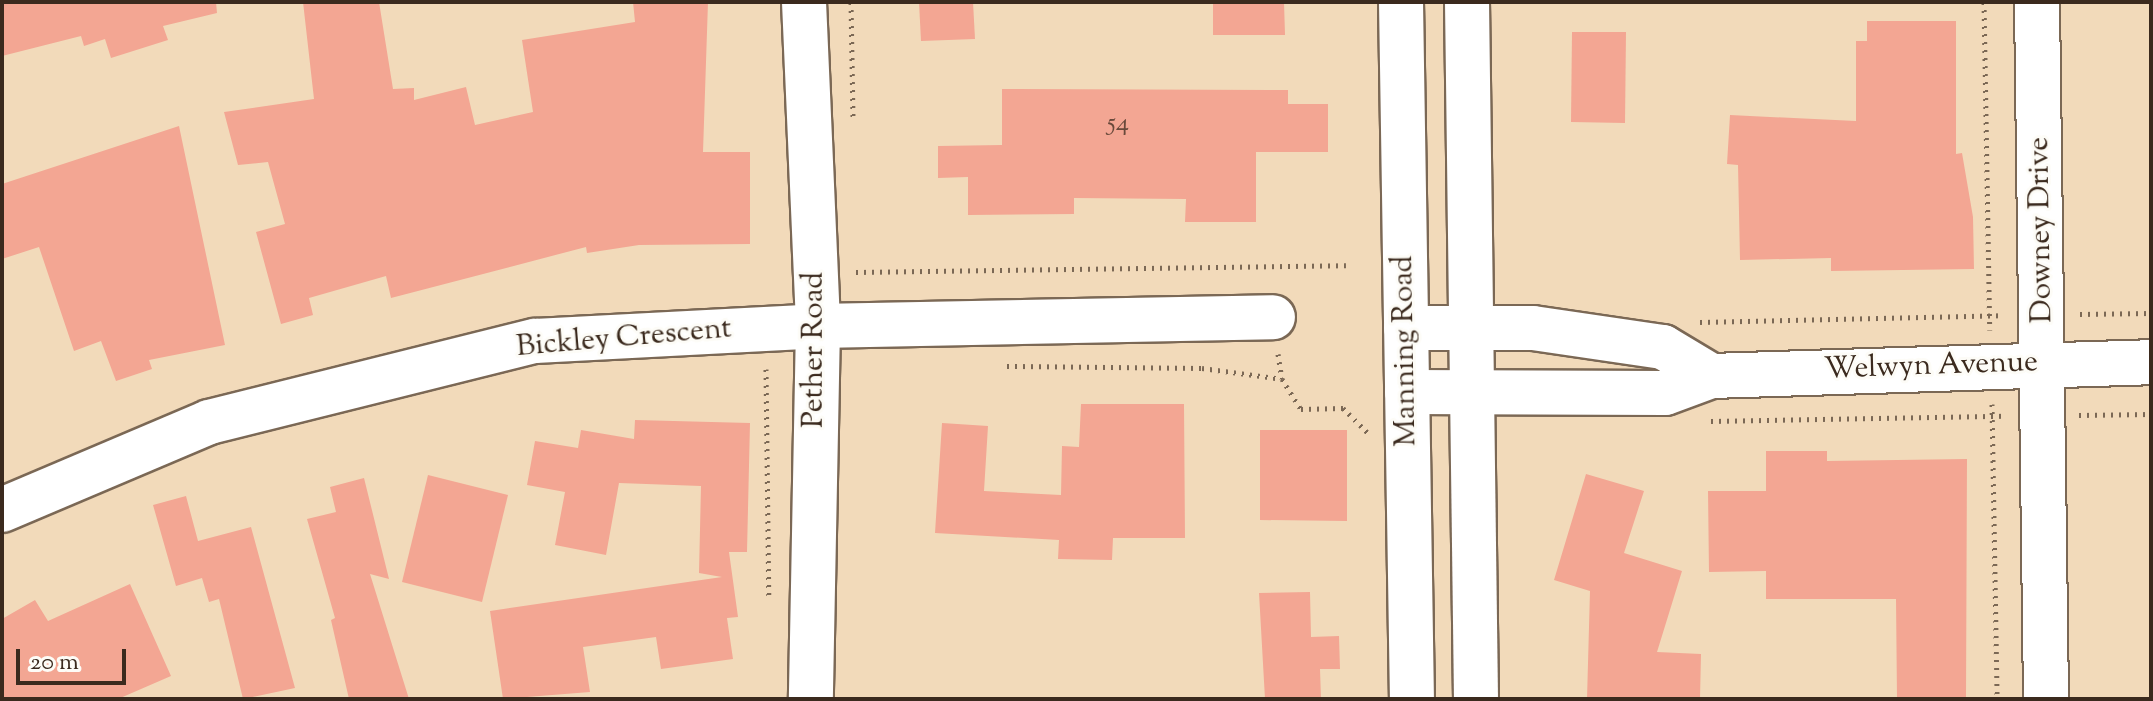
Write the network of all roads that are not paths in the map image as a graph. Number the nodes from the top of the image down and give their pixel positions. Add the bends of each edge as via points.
1 (804, 2) edge
2 (1401, 2) edge
3 (1467, 2) edge
4 (2037, 2) edge
5 (1273, 317) road end
6 (818, 326) junction
7 (1406, 328) junction
8 (1470, 328) junction
9 (2045, 362) junction
10 (2151, 362) edge
11 (1711, 376) junction
12 (1407, 392) junction
13 (1471, 392) junction
14 (2, 510) edge
15 (811, 699) edge
16 (1412, 699) edge
17 (1476, 699) edge
18 (2046, 699) edge

1 - 6 street, Pether Road
2 - 7 street, Manning Road
3 - 8 street
4 - 9 street, Downey Drive
5 - 6 street, Bickley Crescent
6 - 14 street, Bickley Crescent via 535,341 209,422
6 - 15 street, Pether Road
7 - 8 street
7 - 12 street, Manning Road
8 - 11 street via 1533,328 1663,347
8 - 13 street
9 - 10 street, Welwyn Avenue
9 - 11 street, Welwyn Avenue
9 - 18 street, Downey Drive
11 - 13 street, Welwyn Avenue via 1665,393
12 - 13 street, Welwyn Avenue
12 - 16 street, Manning Road
13 - 17 street

